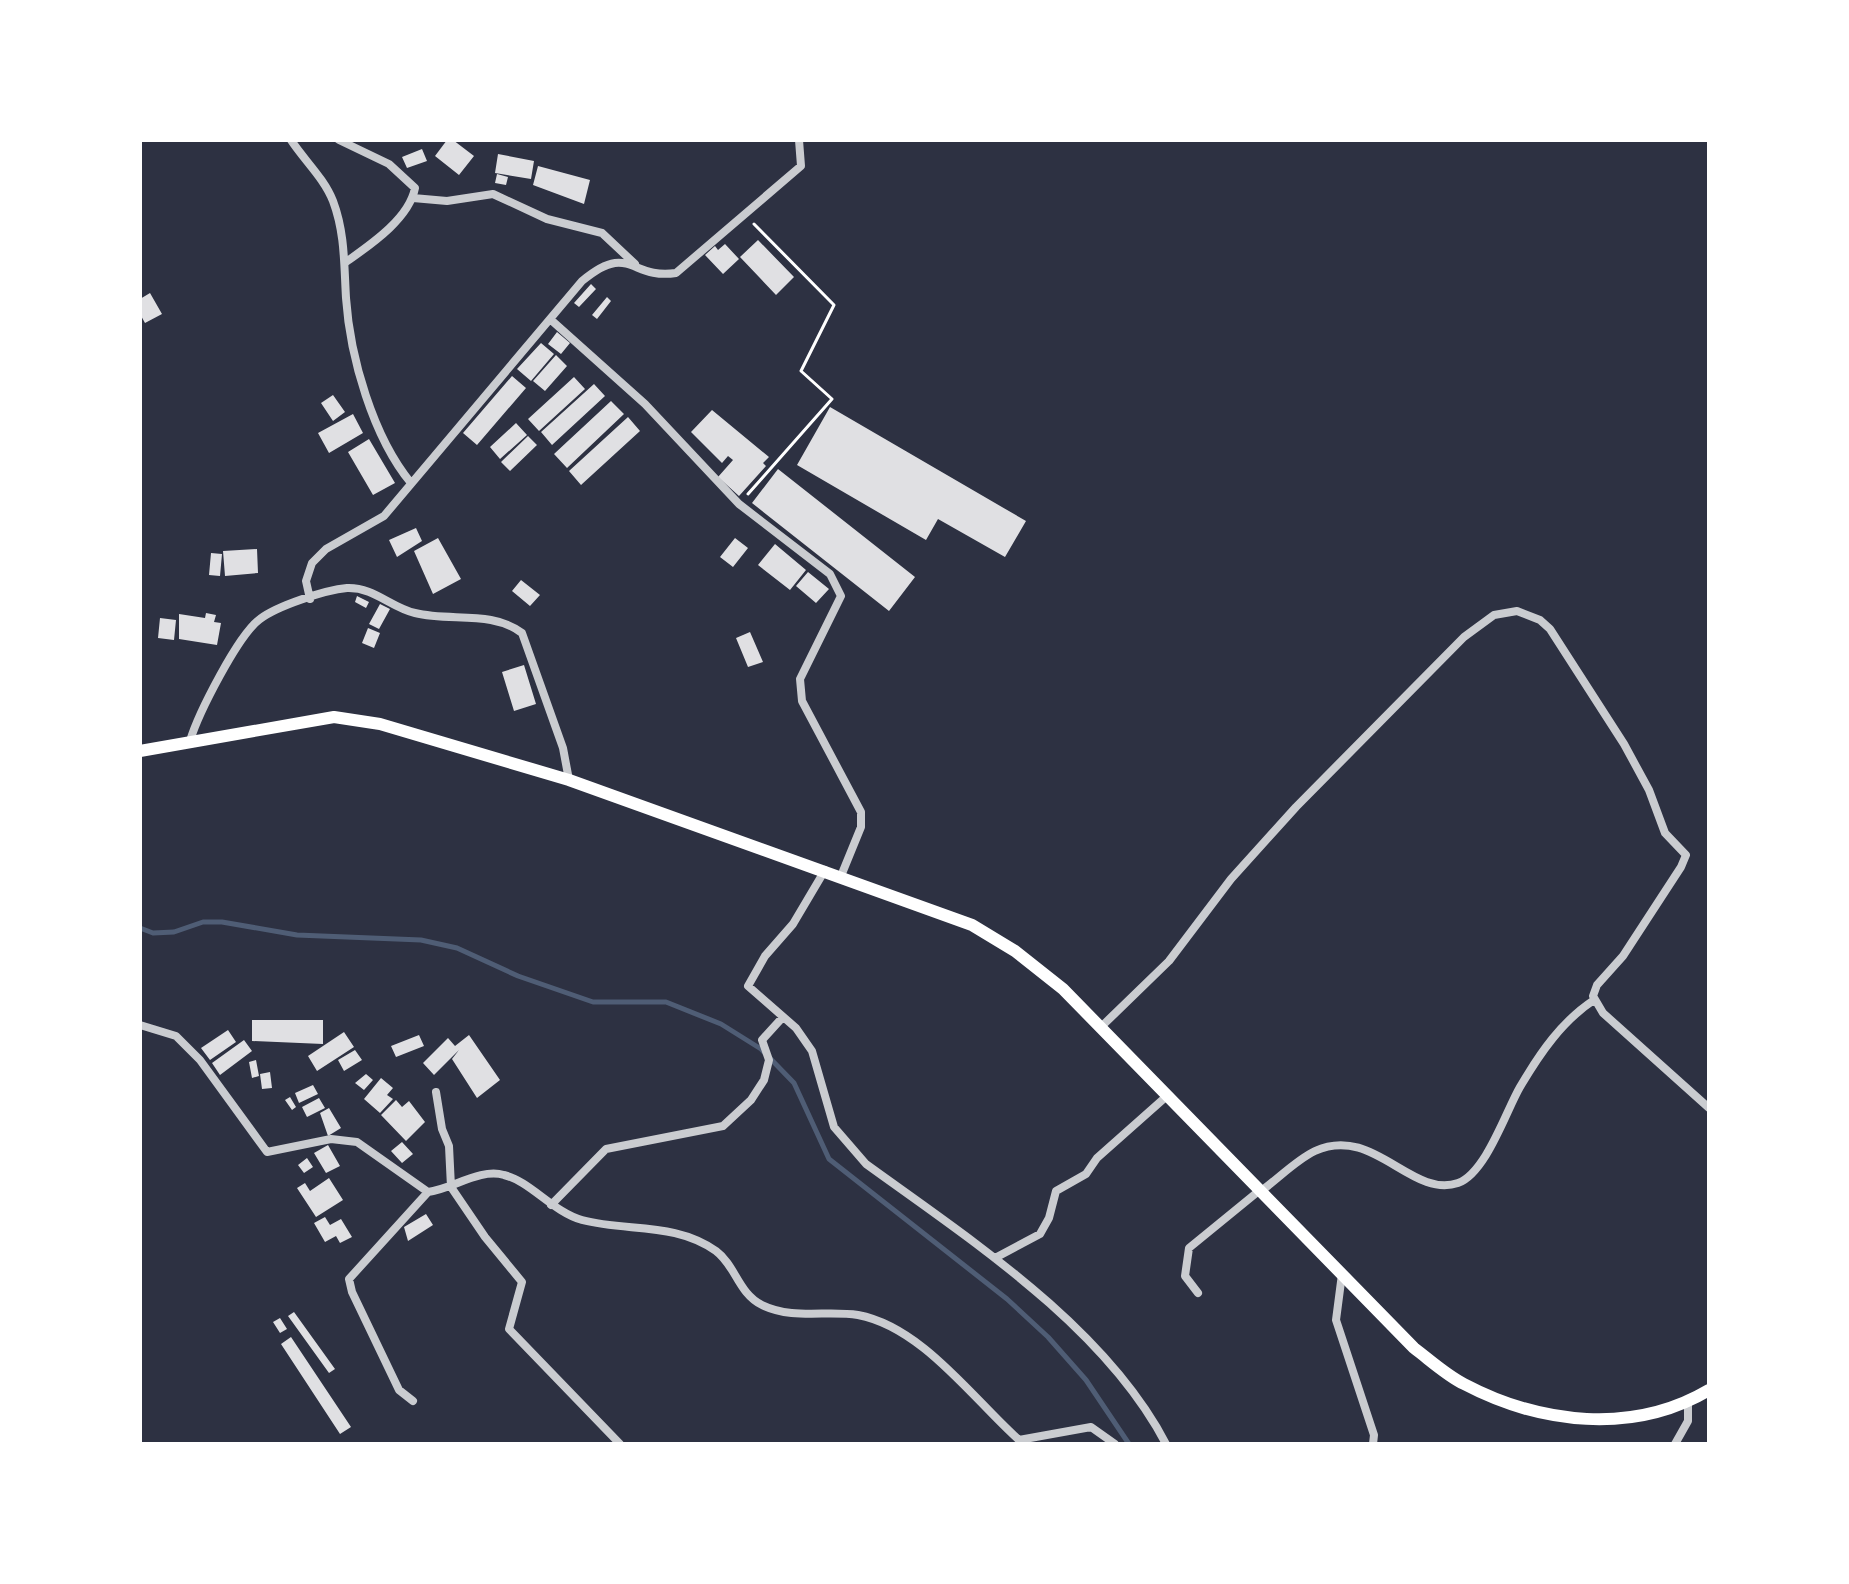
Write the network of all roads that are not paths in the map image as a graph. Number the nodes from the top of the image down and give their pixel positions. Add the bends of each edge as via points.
1 (291, 140) edge
2 (339, 140) edge
3 (799, 140) edge
4 (413, 198) junction
5 (346, 262) junction
6 (638, 267) junction
7 (550, 319) junction
8 (411, 483) junction
9 (310, 599) junction
10 (190, 741) junction
11 (140, 751) edge
12 (569, 780) junction
13 (825, 870) junction
14 (841, 876) junction
15 (1594, 1000) junction
16 (782, 1018) junction
17 (140, 1025) edge
18 (1101, 1027) junction
19 (436, 1092) dead end
20 (1168, 1095) junction
21 (1709, 1108) edge
22 (451, 1187) junction
23 (1261, 1190) junction
24 (428, 1192) junction
25 (551, 1205) junction
26 (995, 1258) junction
27 (1342, 1274) junction
28 (1198, 1293) dead end
29 (1709, 1390) edge
30 (413, 1401) dead end
31 (1688, 1402) junction
32 (620, 1444) edge
33 (1115, 1444) edge
34 (1166, 1444) edge
35 (1373, 1444) edge
36 (1675, 1444) edge

1 - 5 street via 333,199
2 - 4 street via 389,164 415,188
3 - 6 street via 801,166 676,273 660,276
4 - 5 street via 380,236
4 - 6 street via 447,201 493,194 547,219 602,233
5 - 8 street via 356,366 379,426
6 - 7 street via 618,260 600,266
7 - 8 street
7 - 14 street via 614,374 739,504 830,574 841,596 800,679 802,701 861,812 861,827
8 - 9 street via 384,516 326,549 312,563 306,581
9 - 10 street via 258,620 224,670
9 - 12 street via 346,588 372,592 413,613 509,623 529,647
10 - 11 main road
10 - 12 main road via 334,717 426,736
12 - 13 main road
13 - 14 main road
13 - 16 street via 793,924 750,977 753,994
14 - 18 main road via 972,925 1015,951
15 - 18 street via 1597,985 1623,956 1686,855 1665,833 1624,744 1550,629 1517,611 1494,615 1464,637 1296,807 1231,879 1169,961
15 - 21 street
15 - 23 street via 1560,1028 1521,1086 1484,1157 1459,1182 1423,1180 1374,1152 1331,1146
16 - 25 street via 762,1040 769,1060 764,1080 723,1126 606,1149
16 - 26 street via 812,1051 834,1127 846,1145
17 - 24 street via 176,1036 200,1060 267,1152 331,1139 357,1142
18 - 20 main road
19 - 22 street via 449,1146
20 - 23 main road
20 - 26 street via 1086,1174 1056,1191 1040,1234
22 - 24 street
22 - 25 street via 485,1175 505,1175
22 - 32 street via 522,1282 509,1329
23 - 27 main road
23 - 28 street via 1189,1248 1185,1276
24 - 30 street via 349,1279 399,1390
25 - 33 street via 582,1220 685,1234 718,1252 740,1287 762,1305 802,1315 859,1315 890,1327 943,1364 1019,1440 1091,1427
26 - 34 street via 1086,1340 1150,1414
27 - 31 main road via 1414,1348 1462,1383 1510,1405 1575,1420 1635,1418
27 - 35 street via 1336,1320
29 - 31 main road
31 - 36 street via 1688,1421

